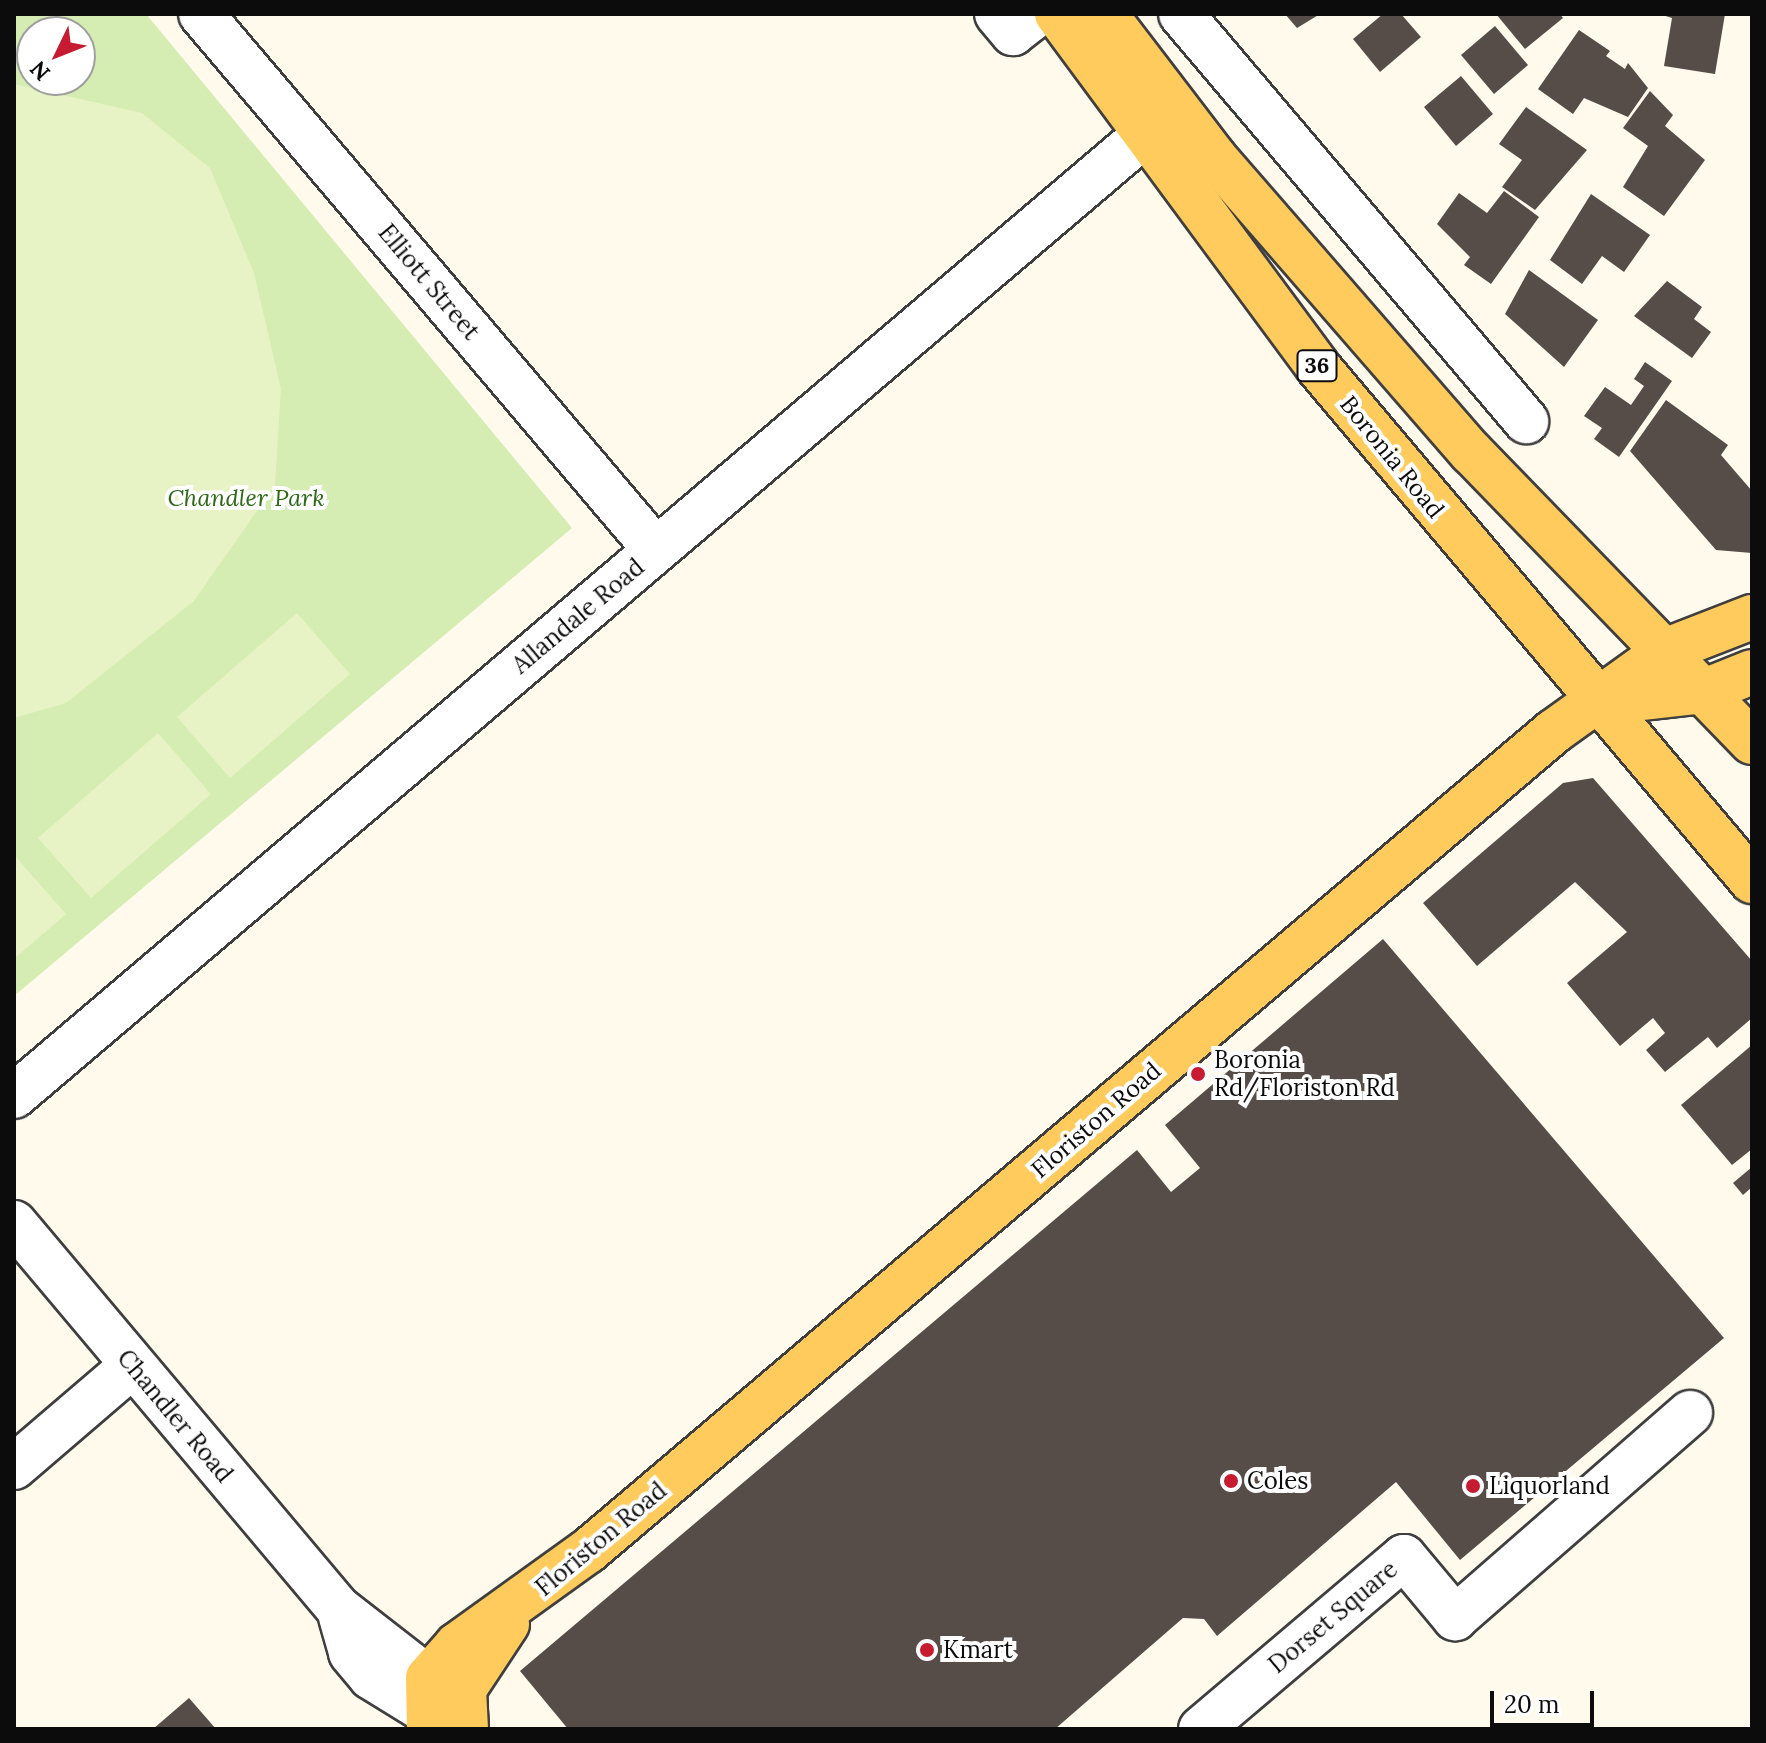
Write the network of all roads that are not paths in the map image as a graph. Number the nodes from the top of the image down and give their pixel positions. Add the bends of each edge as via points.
1 (201, 14) edge
2 (997, 14) edge
3 (1037, 14) edge
4 (1057, 14) edge
5 (1105, 14) edge
6 (1181, 14) edge
7 (1143, 136) junction
8 (1526, 421) dead end
9 (656, 550) junction
10 (1752, 617) edge
11 (1667, 650) junction
12 (1752, 672) edge
13 (1705, 691) junction
14 (1596, 703) junction
15 (1752, 742) edge
16 (1752, 881) edge
17 (14, 1096) edge
18 (14, 1223) edge
19 (132, 1366) junction
20 (1690, 1413) dead end
21 (14, 1467) edge
22 (441, 1710) edge
23 (1201, 1729) edge

1 - 9 street, Elliott Street
2 - 3 street via 1013,33
4 - 7 main road, Boronia Road / 36
5 - 11 main road, 36 via 1215,158 1471,452
6 - 8 street
7 - 9 street, Allandale Road
7 - 14 main road, Boronia Road / 36 via 1318,367
9 - 17 street, Allandale Road
10 - 11 main road, Floriston Road
11 - 13 main road, 36
11 - 14 main road, Floriston Road
12 - 13 main road
13 - 14 main road
13 - 15 main road, 36
14 - 16 main road, Boronia Road / 36
14 - 22 main road, Floriston Road via 1336,912 514,1611
18 - 19 street, Chandler Road
19 - 21 street
19 - 22 street, Chandler Road via 338,1608 351,1653 371,1677
20 - 23 street, Dorset Square via 1588,1477 1455,1618 1404,1557

